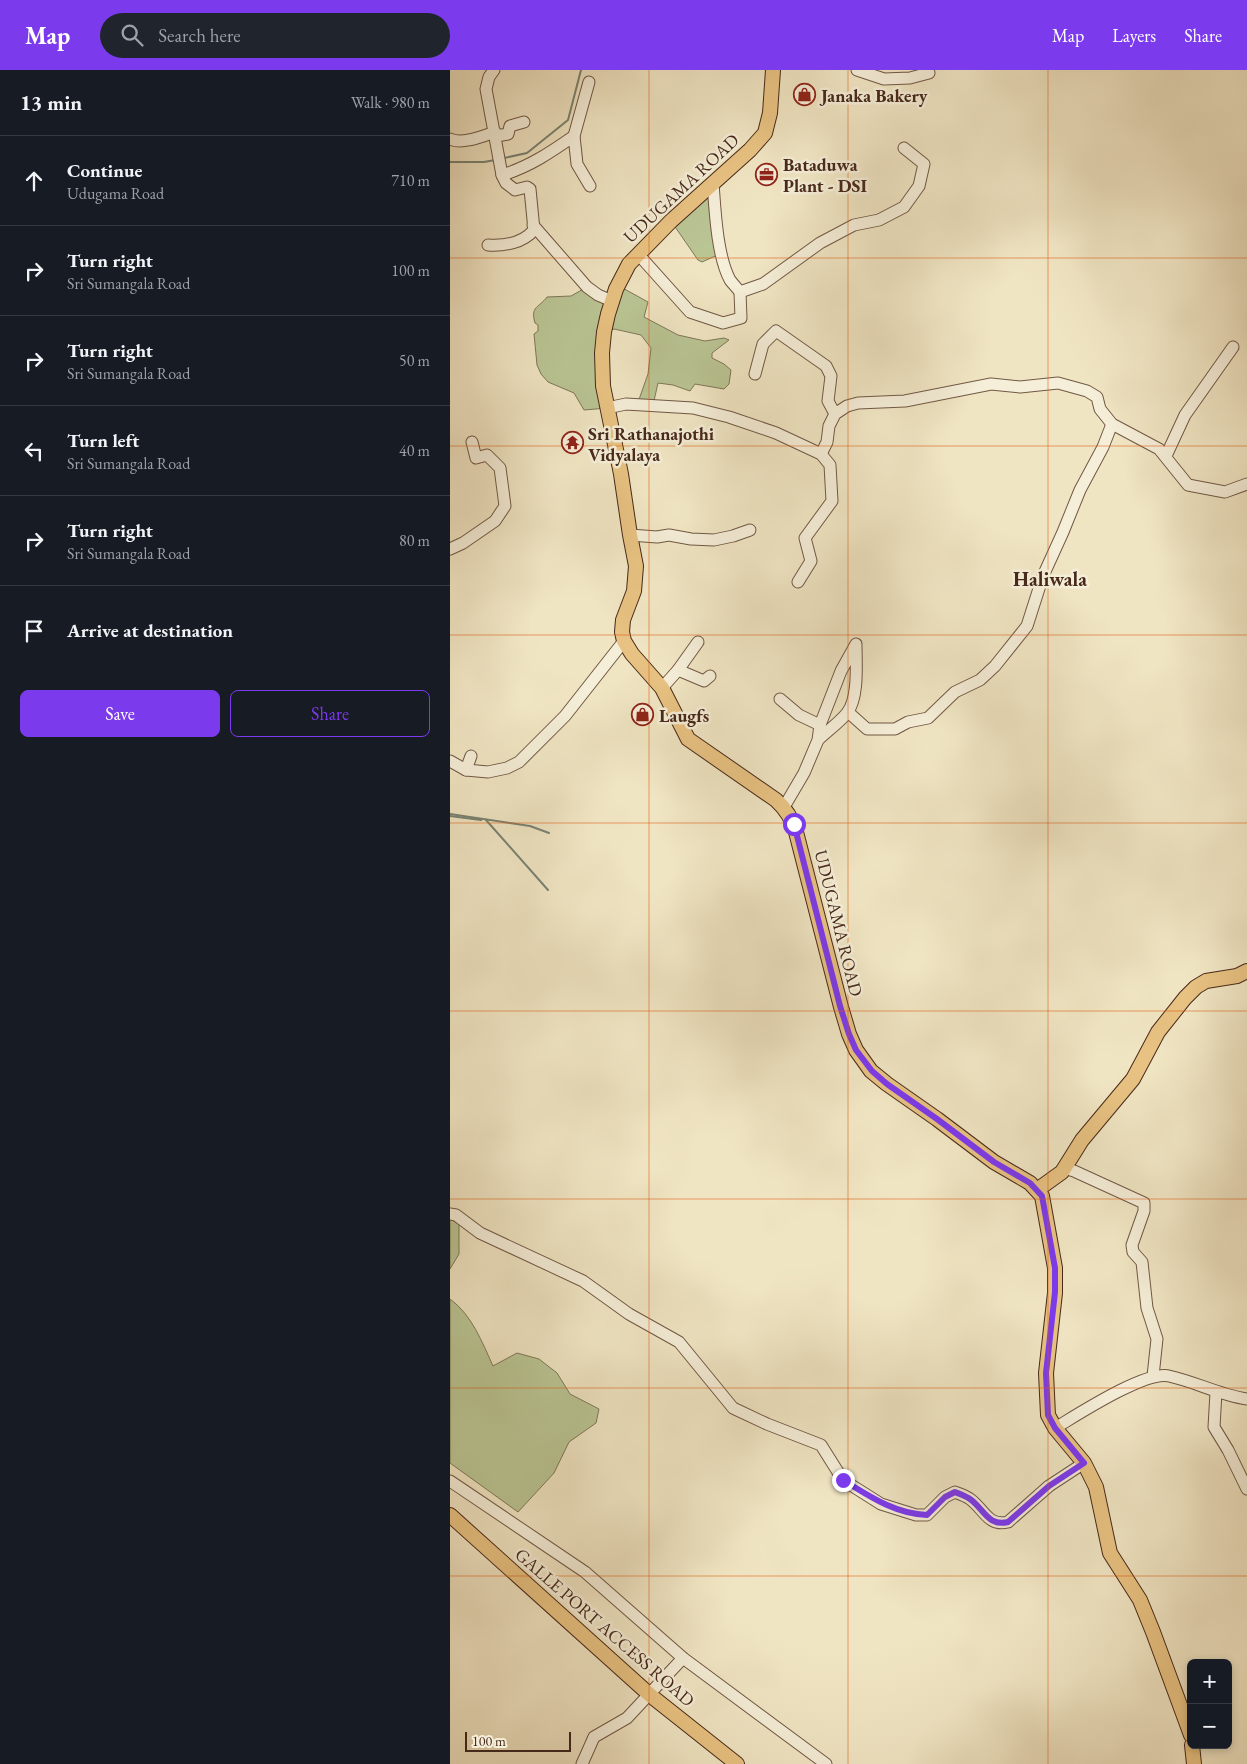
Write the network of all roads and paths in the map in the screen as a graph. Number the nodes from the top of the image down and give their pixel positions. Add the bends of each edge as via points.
1 (494, 70) edge
2 (773, 70) edge
3 (857, 70) edge
4 (929, 73) dead end
5 (589, 82) dead end
6 (524, 122) dead end
7 (495, 134) junction
8 (574, 136) junction
9 (450, 139) edge
10 (904, 148) dead end
11 (501, 173) junction
12 (713, 183) junction
13 (590, 186) dead end
14 (533, 225) junction
15 (488, 245) dead end
16 (638, 254) junction
17 (740, 292) junction
18 (612, 301) junction
19 (1233, 347) dead end
20 (755, 374) dead end
21 (607, 408) junction
22 (835, 414) junction
23 (1112, 424) junction
24 (472, 442) dead end
25 (821, 454) junction
26 (1166, 456) junction
27 (1247, 484) edge
28 (750, 530) dead end
29 (630, 535) junction
30 (450, 549) edge
31 (798, 582) dead end
32 (624, 641) junction
33 (698, 642) dead end
34 (678, 670) junction
35 (710, 676) dead end
36 (662, 688) junction
37 (780, 699) dead end
38 (848, 712) junction
39 (820, 725) junction
40 (818, 740) junction
41 (471, 756) dead end
42 (450, 761) edge
43 (466, 770) junction
44 (784, 807) junction
45 (1247, 971) edge
46 (1062, 1172) junction
47 (1038, 1190) junction
48 (450, 1214) edge
49 (1153, 1376) junction
50 (1216, 1392) junction
51 (1247, 1399) edge
52 (1055, 1428) junction
53 (1084, 1463) junction
54 (450, 1481) edge
55 (1247, 1489) edge
56 (450, 1515) edge
57 (683, 1658) junction
58 (650, 1695) junction
59 (1187, 1724) edge
60 (1192, 1749) edge
61 (582, 1764) edge
62 (737, 1764) edge
63 (826, 1764) edge
64 (1194, 1764) edge

1 - 7 street via 486,89
2 - 12 main road, UDUGAMA ROAD via 765,132
3 - 4 street via 884,79
5 - 8 street
6 - 7 street via 510,126 508,134
7 - 9 street via 455,141
7 - 11 street
8 - 11 street via 516,171
8 - 13 street via 577,164
10 - 17 street via 924,164 919,186 904,207 879,220 854,225 820,243 763,284
11 - 14 street via 506,183 516,190 530,189
12 - 16 main road, UDUGAMA ROAD
12 - 17 street via 722,253 730,280
14 - 15 street via 534,230 529,236 504,246
14 - 18 street via 587,287
16 - 17 street via 690,312 723,323 741,318
16 - 18 main road, UDUGAMA ROAD via 629,264
18 - 21 main road, UDUGAMA ROAD via 602,353
19 - 26 street via 1185,415
20 - 22 street via 763,344 776,331 826,366 831,376 828,402
21 - 25 street via 626,404 693,408 729,416
21 - 29 main road, UDUGAMA ROAD
22 - 23 street via 858,403 905,401 991,384 1020,387 1058,383 1088,391 1097,397 1100,409
22 - 25 street
23 - 26 street
23 - 38 street via 1043,576 1027,626 995,666 980,680 955,692 928,718 908,722 895,729 868,730
24 - 30 street via 476,458 487,455 500,468 505,506 495,521
25 - 31 street via 830,465 832,501 806,538 811,560
26 - 27 street via 1170,465 1192,487 1225,492
28 - 29 street via 714,540
29 - 32 main road, UDUGAMA ROAD via 636,566 634,590 623,620
32 - 36 main road, UDUGAMA ROAD
32 - 43 street via 564,716 519,762 488,772
33 - 34 street
34 - 35 street via 704,681
34 - 36 street
36 - 44 main road, UDUGAMA ROAD via 688,739
37 - 39 street via 798,715
38 - 39 street via 853,702 856,644 840,671
38 - 40 street
39 - 40 street
40 - 44 street
41 - 43 street
42 - 43 street
44 - 47 main road, UDUGAMA ROAD via 796,832 849,1034 863,1060 887,1084
45 - 46 main road via 1206,981 1185,998 1158,1032 1133,1079 1082,1140
46 - 47 main road
46 - 49 street via 1074,1170 1144,1203 1132,1245 1133,1252 1142,1262 1147,1308 1156,1339
47 - 52 main road via 1046,1209 1055,1268 1046,1391 1048,1415
48 - 53 street via 480,1233 583,1281 629,1314 679,1342 733,1408 821,1445 843,1480 881,1504 916,1515 927,1515 955,1492 969,1498 993,1522 1000,1524 1008,1522 1049,1486
49 - 50 street via 1168,1375
49 - 52 street
50 - 51 street
50 - 55 street via 1214,1427
52 - 53 main road
53 - 59 main road via 1100,1498 1110,1553 1140,1600
54 - 57 street via 586,1572
56 - 58 main road, GALLE PORT ACCESS ROAD
57 - 58 street
57 - 63 street
58 - 61 street via 627,1718 594,1737
58 - 62 main road, GALLE PORT ACCESS ROAD
60 - 64 main road

